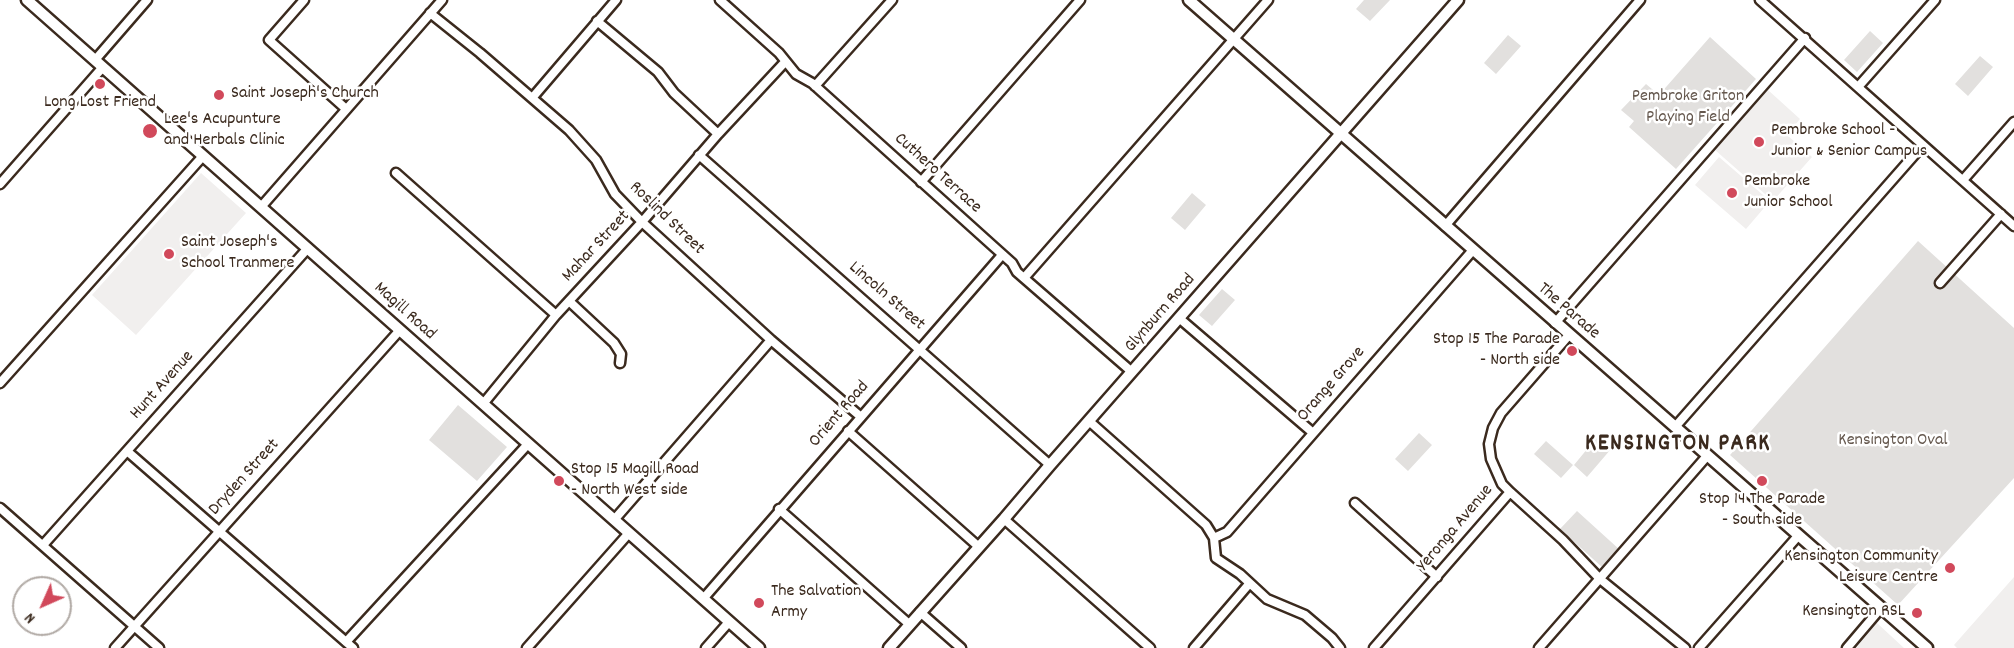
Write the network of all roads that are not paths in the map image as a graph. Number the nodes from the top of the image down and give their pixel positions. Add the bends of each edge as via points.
1 (27, 0) edge
2 (147, 0) edge
3 (304, 0) edge
4 (442, 0) edge
5 (616, 0) edge
6 (720, 0) edge
7 (892, 0) edge
8 (1080, 0) edge
9 (1189, 0) edge
10 (1268, 0) edge
11 (1458, 0) edge
12 (1640, 0) edge
13 (1760, 0) edge
14 (1935, 0) edge
15 (430, 13) junction
16 (597, 21) junction
17 (1805, 38) junction
18 (1233, 39) junction
19 (785, 62) junction
20 (99, 64) junction
21 (815, 86) junction
22 (1858, 87) junction
23 (533, 97) junction
24 (345, 108) junction
25 (2014, 122) edge
26 (718, 134) junction
27 (1340, 134) junction
28 (1923, 145) junction
29 (699, 155) junction
30 (203, 156) junction
31 (396, 173) dead end
32 (1963, 180) junction
33 (921, 182) junction
34 (0, 184) edge
35 (261, 207) junction
36 (2001, 214) junction
37 (642, 222) junction
38 (1444, 226) junction
39 (2014, 226) edge
40 (308, 248) junction
41 (1473, 250) junction
42 (1002, 255) junction
43 (1024, 278) junction
44 (1940, 283) dead end
45 (569, 301) junction
46 (556, 315) junction
47 (1179, 318) junction
48 (1555, 323) junction
49 (400, 330) junction
50 (1569, 335) junction
51 (771, 340) junction
52 (919, 349) junction
53 (620, 363) dead end
54 (1132, 372) junction
55 (0, 383) edge
56 (483, 404) junction
57 (861, 417) junction
58 (1089, 421) junction
59 (1674, 428) junction
60 (848, 431) junction
61 (1312, 432) junction
62 (528, 444) junction
63 (127, 451) junction
64 (1707, 456) junction
65 (1050, 465) junction
66 (1510, 492) junction
67 (1355, 503) dead end
68 (0, 508) edge
69 (779, 509) junction
70 (1004, 519) junction
71 (614, 520) junction
72 (219, 531) junction
73 (629, 533) junction
74 (1798, 536) junction
75 (1214, 538) junction
76 (43, 545) junction
77 (979, 547) junction
78 (1437, 577) junction
79 (1600, 579) junction
80 (1249, 584) junction
81 (703, 599) junction
82 (1881, 608) junction
83 (920, 612) junction
84 (729, 622) junction
85 (909, 624) junction
86 (134, 626) junction
87 (350, 645) edge
88 (115, 648) edge
89 (159, 648) edge
90 (527, 648) edge
91 (706, 648) edge
92 (759, 648) edge
93 (889, 648) edge
94 (961, 648) edge
95 (1150, 648) edge
96 (1194, 648) edge
97 (1340, 648) edge
98 (1374, 648) edge
99 (1539, 648) edge
100 (1685, 648) edge
101 (1698, 648) edge
102 (1847, 648) edge
103 (1927, 648) edge

1 - 20 main road, Magill Road
2 - 20 street
3 - 24 street via 268,40
4 - 15 street
5 - 16 street
6 - 19 street, Cuthero Terrace
7 - 21 street
8 - 33 street
9 - 18 main road, The Parade
10 - 18 street
11 - 27 main road, Glynburn Road
12 - 38 street
13 - 17 street
14 - 22 street
15 - 23 street, Roslind Street
15 - 24 street
16 - 23 street
16 - 26 street via 658,72 674,93
17 - 22 street
17 - 48 street
18 - 27 main road, The Parade
18 - 43 street
19 - 21 street, Cuthero Terrace
19 - 26 street, Mahar Street
20 - 30 main road, Magill Road
20 - 34 street
21 - 33 street, Cuthero Terrace
22 - 28 street
23 - 37 street, Roslind Street via 596,160 615,194
24 - 35 street
25 - 32 street
26 - 29 street, Mahar Street
27 - 38 main road, The Parade
27 - 47 main road, Glynburn Road
28 - 32 street
28 - 59 street
29 - 37 street, Mahar Street
29 - 52 street, Lincoln Street
30 - 35 main road, Magill Road
30 - 55 street
31 - 46 street
32 - 36 street
33 - 42 street, Cuthero Terrace
35 - 40 main road, Magill Road
36 - 39 street
36 - 44 street
37 - 45 street, Mahar Street
37 - 51 street, Roslind Street
38 - 41 main road, The Parade
40 - 49 main road, Magill Road
40 - 63 street, Hunt Avenue
41 - 48 main road, The Parade
41 - 61 street, Orange Grove
42 - 43 street, Cuthero Terrace
42 - 52 street, Orient Road
43 - 54 street, Cuthero Terrace
45 - 46 street, Mahar Street
45 - 53 street via 614,343 621,354
46 - 56 street, Mahar Street
47 - 54 main road, Glynburn Road
47 - 61 street
48 - 50 main road, The Parade
49 - 56 main road, Magill Road
49 - 72 street, Dryden Street
50 - 59 main road, The Parade
50 - 66 street, Yeronga Avenue via 1501,413 1493,428 1491,459
51 - 57 street, Roslind Street
51 - 71 street
52 - 57 street, Orient Road
52 - 65 street, Lincoln Street
54 - 58 main road, Glynburn Road
56 - 62 main road, Magill Road
57 - 60 street, Orient Road
58 - 65 main road, Glynburn Road
58 - 75 street via 1206,525
59 - 64 main road, The Parade
60 - 69 street, Orient Road
60 - 77 street
61 - 75 street, Orange Grove via 1227,532
62 - 71 main road, Magill Road
62 - 87 street
63 - 72 street
63 - 76 street, Hunt Avenue
64 - 74 main road, The Parade
64 - 79 street
65 - 70 main road, Glynburn Road
66 - 78 street, Yeronga Avenue
66 - 79 street
67 - 78 street
68 - 76 street
69 - 81 street, Orient Road
69 - 85 street
70 - 77 main road, Glynburn Road
70 - 95 street
71 - 73 main road, Magill Road
72 - 86 street, Dryden Street
72 - 87 street
73 - 81 main road, Magill Road
73 - 90 street
74 - 82 main road, The Parade
74 - 101 street
75 - 80 street via 1216,558
76 - 86 street
77 - 83 main road, Glynburn Road
78 - 98 street, Yeronga Avenue
79 - 99 street
79 - 100 street
80 - 96 street
80 - 97 street via 1267,599 1305,615
81 - 84 main road, Magill Road
82 - 102 street
82 - 103 main road, The Parade
83 - 85 main road, Glynburn Road
83 - 94 street
84 - 91 street
84 - 92 main road, Magill Road
85 - 93 main road, Glynburn Road
86 - 88 street, Dryden Street
86 - 89 street

